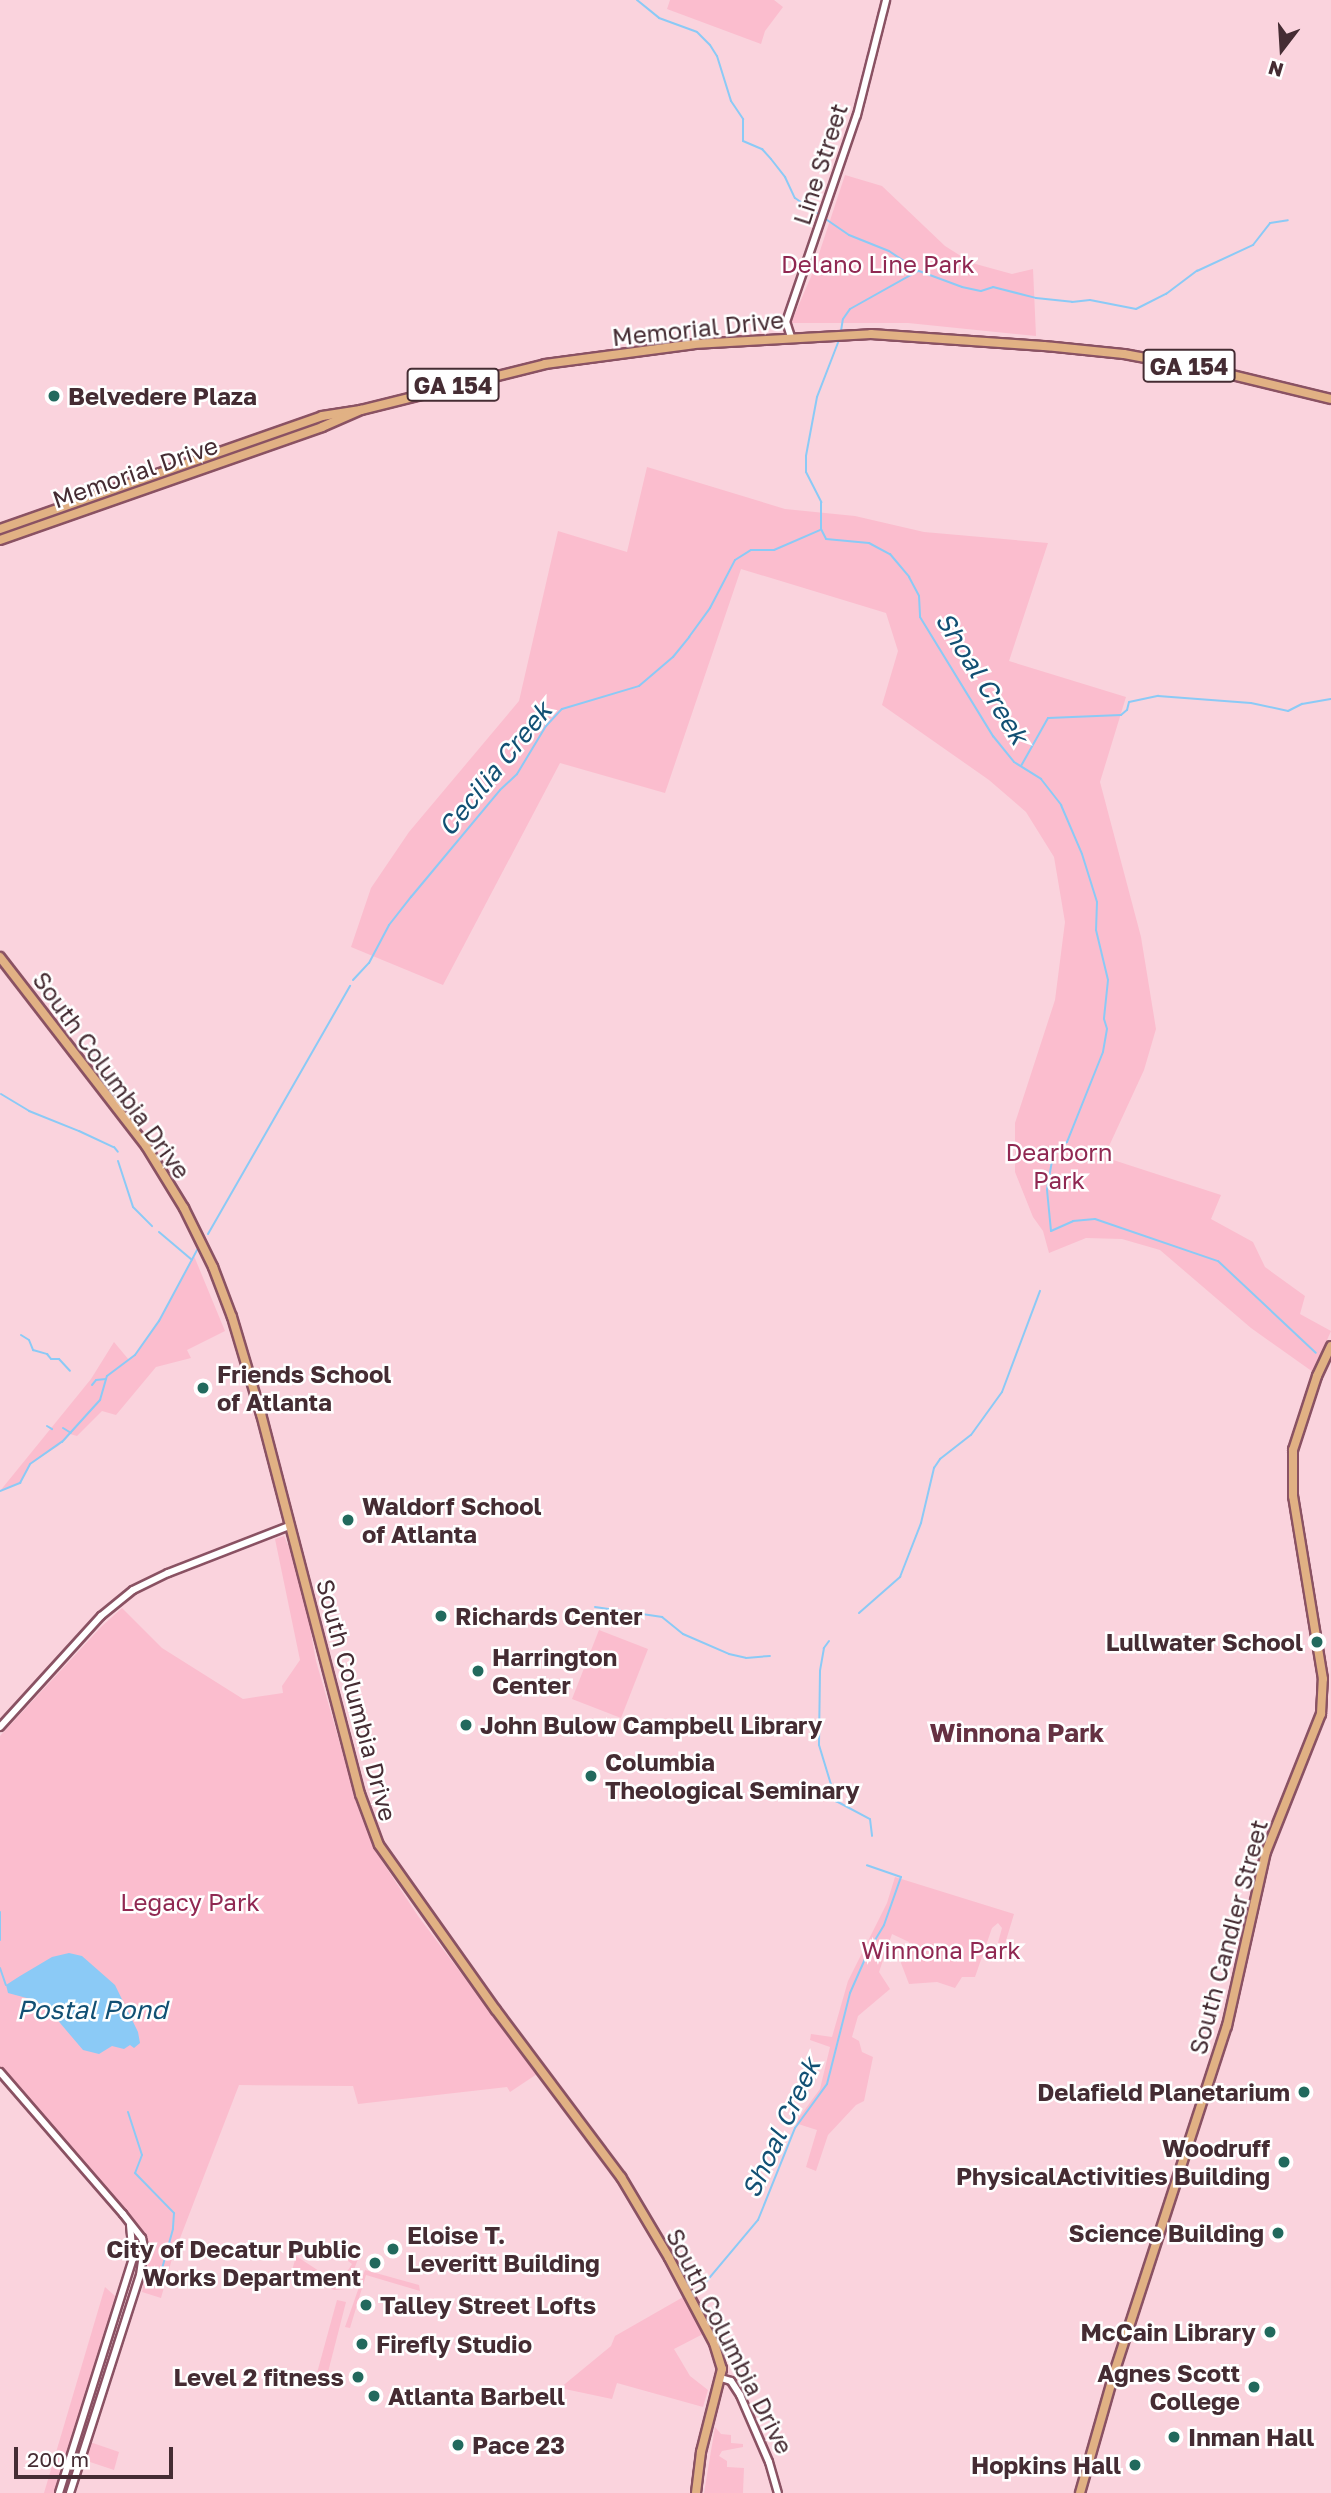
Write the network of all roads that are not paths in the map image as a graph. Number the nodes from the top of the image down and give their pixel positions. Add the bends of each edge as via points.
1 (886, 0) edge
2 (791, 337) junction
3 (1331, 399) edge
4 (361, 410) junction
5 (0, 529) edge
6 (0, 540) edge
7 (0, 957) edge
8 (1331, 1346) edge
9 (289, 1526) junction
10 (0, 1727) edge
11 (0, 2072) edge
12 (130, 2223) junction
13 (720, 2378) junction
14 (59, 2493) edge
15 (71, 2493) edge
16 (696, 2493) edge
17 (778, 2493) edge
18 (1080, 2493) edge

1 - 2 street, Line Street via 857,116 786,322
2 - 3 main road, Memorial Drive / GA 154 via 872,334 1124,354
2 - 4 main road, Memorial Drive / GA 154 via 694,344 545,364
4 - 5 main road, Memorial Drive / GA 154 via 276,430
4 - 6 main road, Memorial Drive / GA 154
7 - 9 main road, South Columbia Drive via 146,1146 184,1208 232,1317
8 - 18 main road, South Candler Street via 1293,1450 1293,1496 1322,1679 1321,1714 1266,1852 1227,2026 1115,2370
9 - 10 street via 133,1590 101,1616
9 - 13 main road, South Columbia Drive via 359,1794 379,1845 621,2177 714,2343 721,2361
11 - 12 street
12 - 14 street via 133,2259
12 - 15 street via 144,2247 140,2275
13 - 16 main road
13 - 17 street, South Columbia Drive via 731,2381 740,2395

